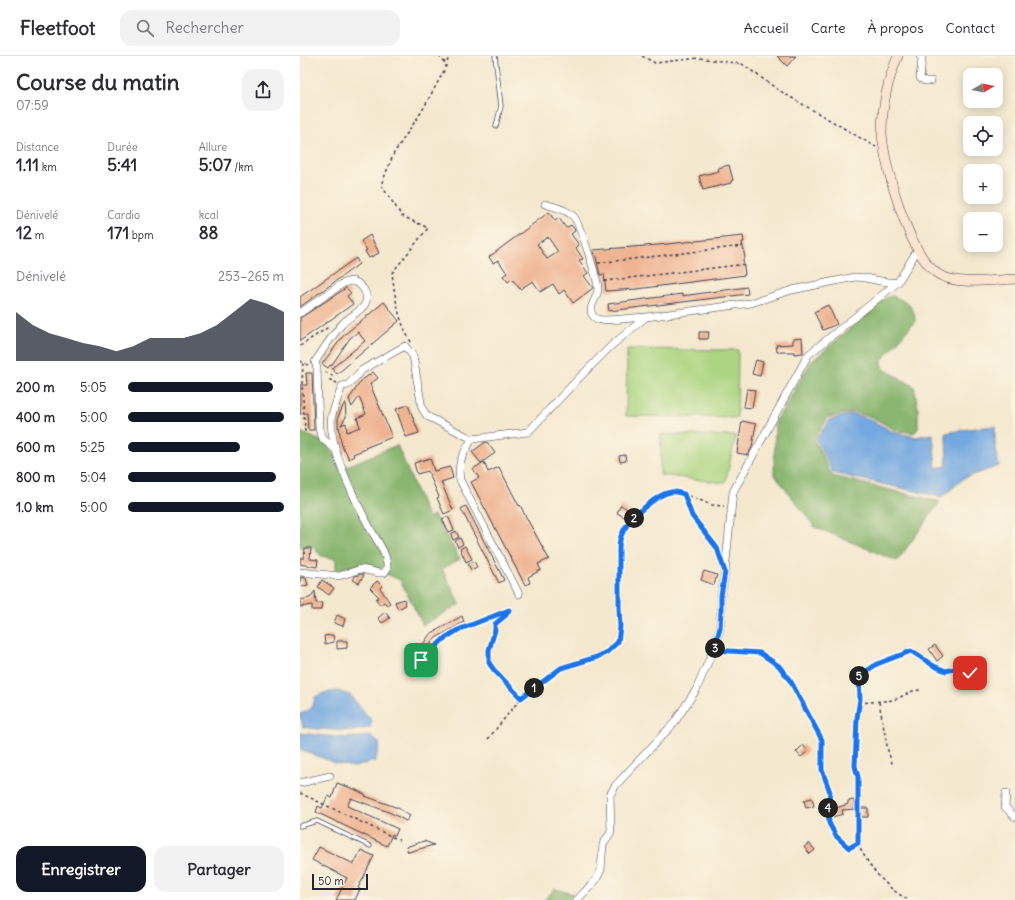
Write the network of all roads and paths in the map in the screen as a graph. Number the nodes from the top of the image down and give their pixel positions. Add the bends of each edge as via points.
1 (439, 56) edge
2 (449, 56) edge
3 (495, 56) edge
4 (642, 56) edge
5 (898, 56) edge
6 (920, 56) edge
7 (446, 64) junction
8 (931, 81) dead end
9 (496, 126) dead end
10 (885, 152) junction
11 (545, 204) dead end
12 (743, 246) dead end
13 (918, 249) junction
14 (591, 264) junction
15 (747, 264) dead end
16 (1015, 279) edge
17 (596, 281) junction
18 (898, 282) junction
19 (300, 313) edge
20 (646, 316) junction
21 (345, 322) junction
22 (412, 343) dead end
23 (300, 346) edge
24 (303, 363) dead end
25 (305, 432) dead end
26 (472, 439) junction
27 (336, 449) junction
28 (684, 494) junction
29 (732, 506) junction
30 (300, 572) edge
31 (725, 572) junction
32 (519, 594) dead end
33 (714, 650) junction
34 (410, 675) dead end
35 (973, 675) dead end
36 (920, 690) dead end
37 (521, 698) junction
38 (879, 702) junction
39 (859, 703) junction
40 (488, 739) dead end
41 (893, 766) dead end
42 (330, 776) dead end
43 (300, 783) edge
44 (300, 793) edge
45 (1006, 793) dead end
46 (1015, 817) edge
47 (300, 826) edge
48 (399, 840) dead end
49 (858, 843) junction
50 (370, 846) dead end
51 (577, 900) edge
52 (909, 900) edge

1 - 7 path
2 - 7 path
3 - 9 lane via 501,106
4 - 10 path via 655,63 699,58 742,64 780,91
5 - 10 street via 892,69 883,110 882,132
6 - 8 street via 920,78
7 - 22 path via 422,111 394,153 381,185 402,216 428,228 392,273 396,307
10 - 13 street via 897,202
11 - 14 street via 574,216
12 - 14 path
13 - 16 street via 926,263 938,274 952,280
13 - 18 street
14 - 17 street
15 - 17 path
17 - 20 street via 597,295 590,310 597,319
18 - 20 street via 887,283 856,277 792,290 751,303
18 - 29 street via 808,355 733,492
19 - 21 street via 349,281 357,283 367,296 365,304
20 - 26 street via 600,358 528,432
21 - 23 path via 335,324
21 - 27 street via 315,362 319,429 323,439
24 - 25 path
26 - 27 street via 427,416 422,408 413,356 405,346 362,370 348,385 342,386 332,416
26 - 32 street via 461,458 458,470 460,480
27 - 30 street via 356,503 386,558 387,569 384,573 379,573 361,569 339,576
28 - 29 path via 722,507
28 - 31 path via 692,516 717,548
28 - 37 path via 673,491 662,494 628,524 622,533 619,541 618,642 597,657 561,668
29 - 31 street
31 - 33 street via 720,628
33 - 49 path via 760,653 779,666 791,682 822,740 822,770 830,792 829,823 836,836 849,848
33 - 51 street via 696,690 674,723 615,786 610,795 611,832 603,844 601,870 596,880
34 - 37 path via 421,660 445,638 458,630 509,610 495,624 489,663
35 - 39 path via 965,666 946,671 911,651 877,664 859,676
36 - 38 path via 894,700
37 - 40 path
38 - 39 path
38 - 41 path
39 - 49 path via 855,766 858,777
42 - 43 street
44 - 48 path
45 - 46 street via 1004,807
47 - 50 lane via 317,821
49 - 52 path via 879,877

